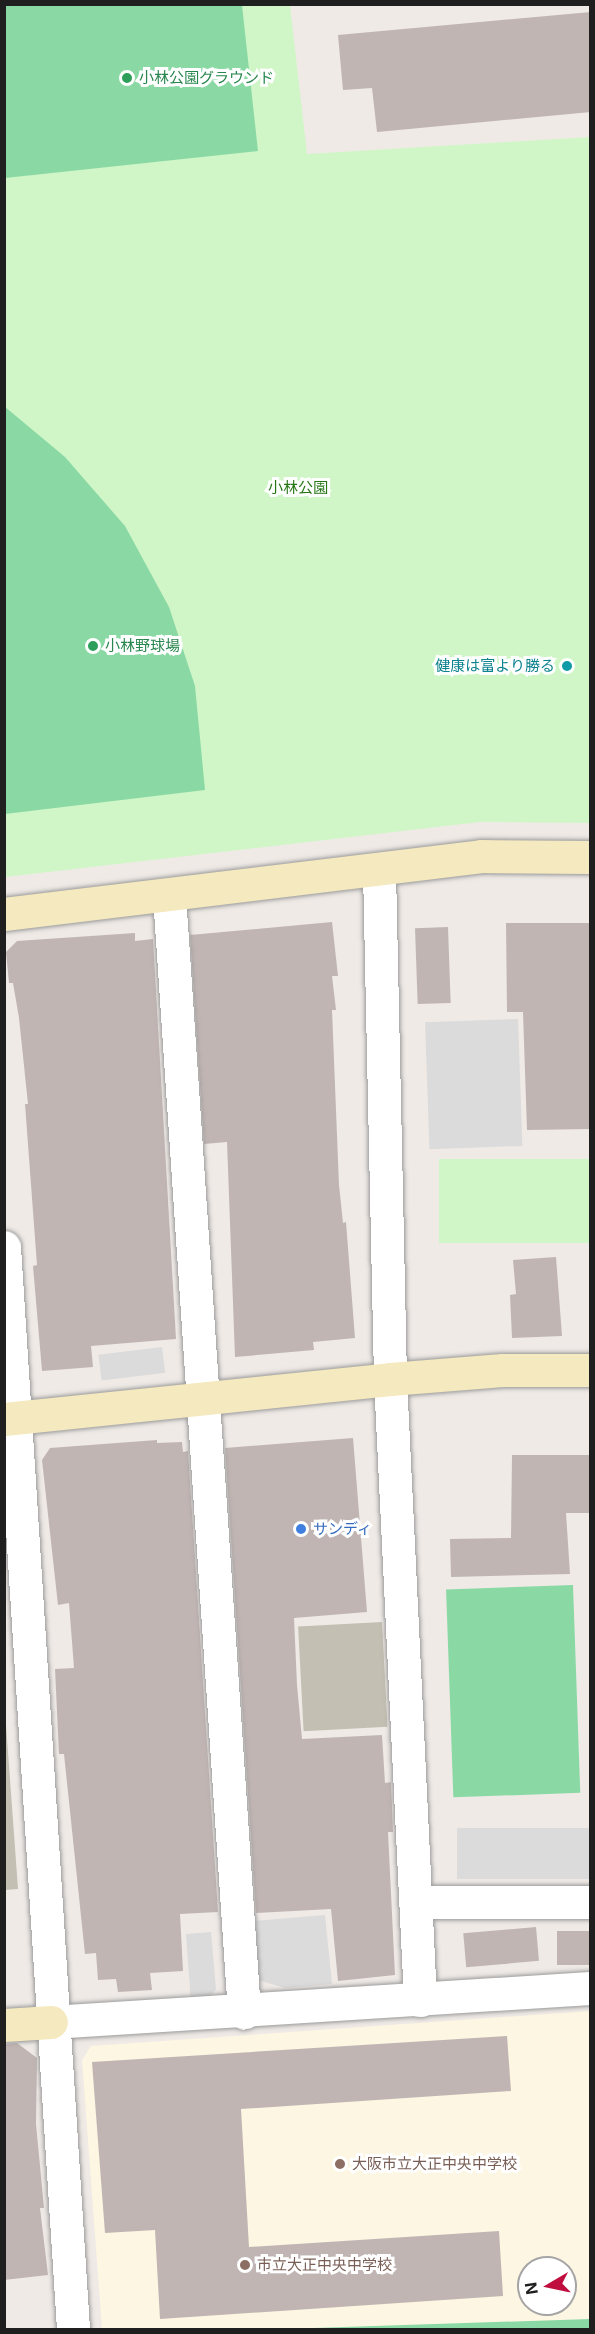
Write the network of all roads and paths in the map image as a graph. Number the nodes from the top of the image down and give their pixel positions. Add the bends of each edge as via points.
1 (591, 857) edge
2 (378, 870) junction
3 (169, 895) junction
4 (4, 914) edge
5 (4, 1247) edge
6 (591, 1370) edge
7 (390, 1379) junction
8 (203, 1399) junction
9 (10, 1418) edge
10 (415, 1902) junction
11 (591, 1902) edge
12 (591, 1988) edge
13 (420, 2000) junction
14 (244, 2012) junction
15 (51, 2022) junction
16 (4, 2025) edge
17 (73, 2330) edge

1 - 2 street via 481,856
2 - 3 street
2 - 7 street
3 - 4 street
3 - 8 street
5 - 9 street
6 - 7 street via 503,1370
7 - 8 street
7 - 10 street
8 - 9 street
8 - 14 street
9 - 15 street
10 - 11 street
10 - 13 street
12 - 13 street
13 - 14 street
14 - 15 street
15 - 16 street
15 - 17 street

